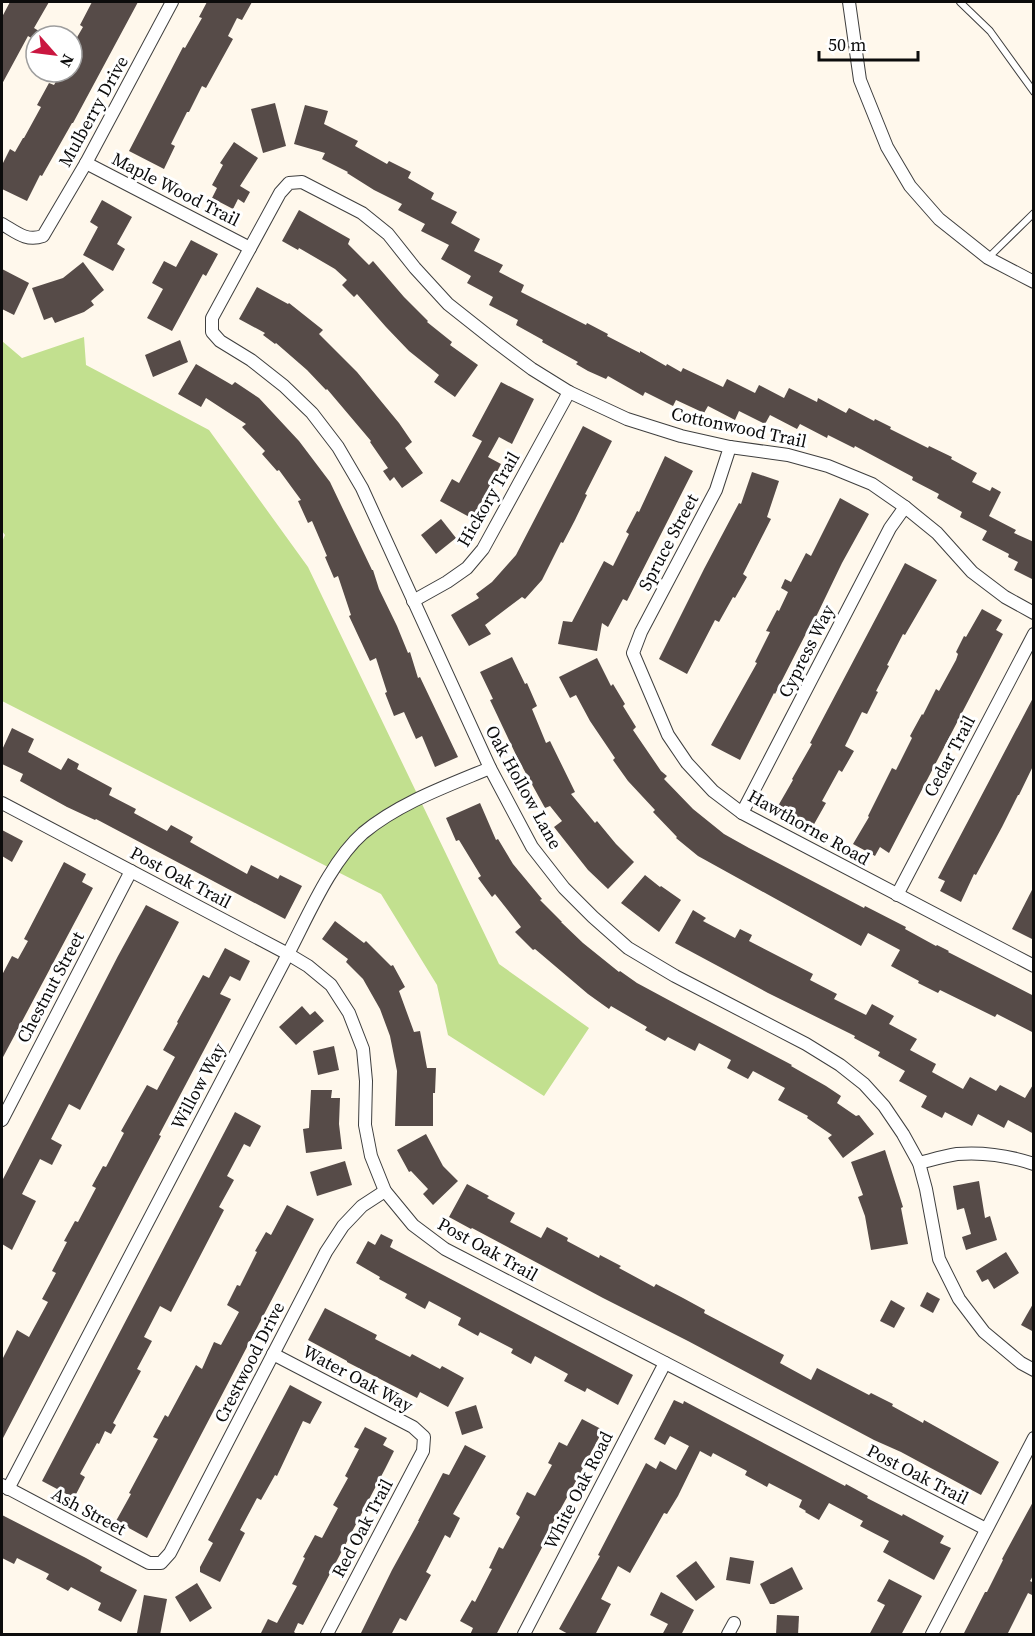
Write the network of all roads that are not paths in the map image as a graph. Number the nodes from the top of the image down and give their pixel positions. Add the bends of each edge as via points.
1 (172, 2) edge
2 (849, 2) edge
3 (960, 2) edge
4 (1034, 92) edge
5 (86, 163) junction
6 (1034, 213) edge
7 (2, 224) edge
8 (250, 248) junction
9 (988, 258) junction
10 (1034, 282) edge
11 (569, 392) junction
12 (730, 447) junction
13 (905, 507) junction
14 (413, 601) junction
15 (1034, 613) edge
16 (1034, 634) edge
17 (633, 653) joint
18 (490, 768) junction
19 (2, 803) edge
20 (742, 813) junction
21 (131, 871) junction
22 (897, 895) junction
23 (288, 954) junction
24 (1034, 966) edge
25 (2, 1120) edge
26 (919, 1163) junction
27 (1034, 1164) edge
28 (385, 1191) junction
29 (273, 1354) junction
30 (665, 1363) junction
31 (1034, 1370) edge
32 (424, 1437) joint
33 (1034, 1438) edge
34 (5, 1487) edge
35 (986, 1529) junction
36 (161, 1563) joint
37 (734, 1623) dead end
38 (327, 1635) edge
39 (524, 1635) edge
40 (728, 1635) edge
41 (932, 1635) edge

1 - 5 street, Mulberry Drive
2 - 9 street via 860,80 886,147 910,186 939,219
3 - 4 lane via 990,31
5 - 7 street, Mulberry Drive via 43,236 25,237
5 - 8 street, Maple Wood Trail
6 - 9 lane
8 - 11 street, Cottonwood Trail via 280,192 289,183 303,182 362,213 388,234 448,304 523,363
8 - 14 street, Oak Hollow Lane via 212,318 212,332 284,386 312,413 338,447 362,488
9 - 10 street
11 - 12 street, Cottonwood Trail via 627,419
11 - 14 street, Hickory Trail via 483,549 467,568
12 - 13 street, Cottonwood Trail via 788,455 828,466 872,484
12 - 17 street, Spruce Street via 716,490
13 - 15 street, Cottonwood Trail via 937,533 972,572
13 - 20 street, Cypress Way via 890,528
14 - 18 street, Oak Hollow Lane
16 - 22 street, Cedar Trail
17 - 20 street, Hawthorne Road via 668,735 687,763 713,791
18 - 23 street, Willow Way via 404,806 363,834 335,866
18 - 26 street, Oak Hollow Lane via 532,847 593,917 628,948 840,1065 884,1106
19 - 21 street, Post Oak Trail
20 - 22 street, Hawthorne Road
21 - 23 street, Post Oak Trail
21 - 25 street, Chestnut Street
22 - 24 street, Hawthorne Road
23 - 28 street, Post Oak Trail via 331,985 349,1013 363,1049 365,1125 371,1156
23 - 34 street, Willow Way
26 - 27 street via 956,1154
26 - 31 street, Oak Hollow Lane via 939,1259 959,1299 984,1332
28 - 29 street, Crestwood Drive via 362,1206 343,1226
28 - 30 street, Post Oak Trail via 413,1225 445,1249
29 - 32 street, Water Oak Way via 413,1427
29 - 36 street, Crestwood Drive via 170,1553
30 - 35 street, Post Oak Trail
30 - 39 street, White Oak Road
32 - 38 street, Red Oak Trail via 423,1451
33 - 35 street
34 - 36 street, Ash Street via 149,1563
35 - 41 street
37 - 40 street

